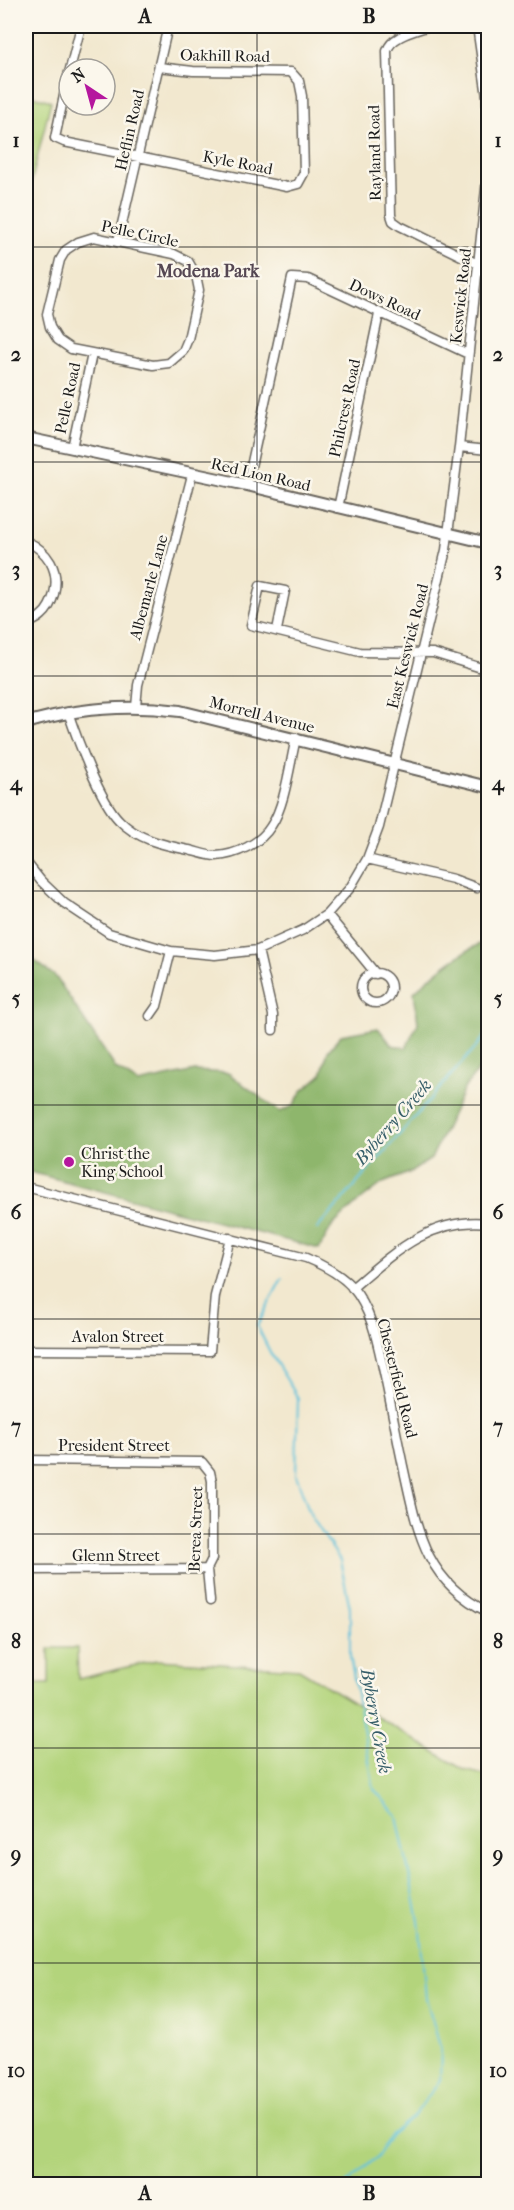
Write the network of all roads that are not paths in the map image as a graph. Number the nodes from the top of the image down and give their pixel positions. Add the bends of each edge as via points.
1 (81, 26) edge
2 (168, 26) edge
3 (429, 26) edge
4 (477, 26) edge
5 (73, 57) edge
6 (159, 67) junction
7 (291, 72) joint
8 (59, 117) edge
9 (138, 158) junction
10 (118, 241) junction
11 (478, 264) junction
12 (489, 269) edge
13 (380, 314) junction
14 (92, 354) junction
15 (468, 354) junction
16 (26, 438) edge
17 (459, 447) junction
18 (72, 448) junction
19 (489, 450) edge
20 (192, 475) junction
21 (247, 485) junction
22 (338, 508) junction
23 (448, 535) junction
24 (26, 541) edge
25 (489, 543) edge
26 (26, 624) edge
27 (277, 630) junction
28 (421, 653) junction
29 (489, 670) edge
30 (136, 707) junction
31 (68, 712) junction
32 (26, 723) edge
33 (296, 738) junction
34 (394, 763) junction
35 (489, 787) edge
36 (367, 859) junction
37 (26, 862) edge
38 (477, 888) dead end
39 (327, 914) junction
40 (258, 950) junction
41 (171, 951) junction
42 (376, 974) dead end
43 (150, 1016) dead end
44 (273, 1030) dead end
45 (26, 1187) edge
46 (489, 1209) edge
47 (487, 1222) edge
48 (230, 1238) junction
49 (352, 1288) junction
50 (26, 1350) edge
51 (26, 1460) edge
52 (202, 1462) joint
53 (207, 1569) junction
54 (26, 1570) edge
55 (210, 1601) dead end
56 (489, 1612) edge

1 - 5 street
2 - 6 street, Heflin Road
3 - 11 street, Rayland Road via 394,40 387,51 391,215 400,226
4 - 11 street, Keswick Road via 487,97 488,149
6 - 7 street, Oakhill Road
6 - 9 street, Heflin Road
7 - 9 street, Kyle Road via 299,81 302,96 304,173 298,184 286,187
8 - 9 street, Kyle Road via 55,138 58,140
9 - 10 street, Heflin Road
10 - 14 street, Pelle Circle via 94,237 66,250 47,314 58,340 71,349
10 - 14 street, Pelle Circle via 188,261 199,290 188,339 183,351 169,363 153,365
11 - 12 street, Rayland Road
11 - 15 street, Keswick Road
13 - 15 street, Dows Road
13 - 21 street, Dows Road via 308,279 292,278
13 - 22 street, Philcrest Road
14 - 18 street, Pelle Road
15 - 17 street, Keswick Road
16 - 18 street, Red Lion Road
17 - 19 street
17 - 23 street, Keswick Road
18 - 20 street, Red Lion Road
20 - 21 street, Red Lion Road
20 - 30 street, Albemarle Lane
21 - 22 street, Red Lion Road
22 - 23 street, Red Lion Road
23 - 25 street, Red Lion Road
23 - 28 street, East Keswick Road
24 - 26 street via 46,554 55,569 56,584 53,600 44,614
27 - 27 street via 251,625 260,586 285,591
27 - 28 street via 360,651
28 - 29 street
28 - 34 street, East Keswick Road
30 - 31 street, Morrell Avenue
30 - 33 street, Morrell Avenue via 202,715
31 - 32 street, Morrell Avenue
31 - 33 street via 105,800 119,821 153,842 214,856 236,852 270,829 278,814
33 - 34 street, Morrell Avenue
34 - 35 street, Morrell Avenue
34 - 36 street, East Keswick Road
36 - 38 street
36 - 39 street, East Keswick Road via 350,888
37 - 41 street, East Keswick Road via 64,903 109,933
39 - 40 street, East Keswick Road
39 - 42 street
40 - 41 street, East Keswick Road via 215,955
40 - 44 street
41 - 43 street via 157,1006
45 - 48 street, Chesterfield Road
46 - 47 street
47 - 49 street via 461,1223 423,1234 394,1252
48 - 49 street, Chesterfield Road via 306,1258 324,1266
48 - 50 street, Avalon Street via 215,1296 210,1351
49 - 56 street, Chesterfield Road via 373,1325 414,1518 427,1553 447,1582 469,1603
51 - 52 street, President Street
52 - 53 street, Berea Street via 210,1472 213,1496 212,1559
53 - 54 street, Glenn Street
53 - 55 street, Berea Street

